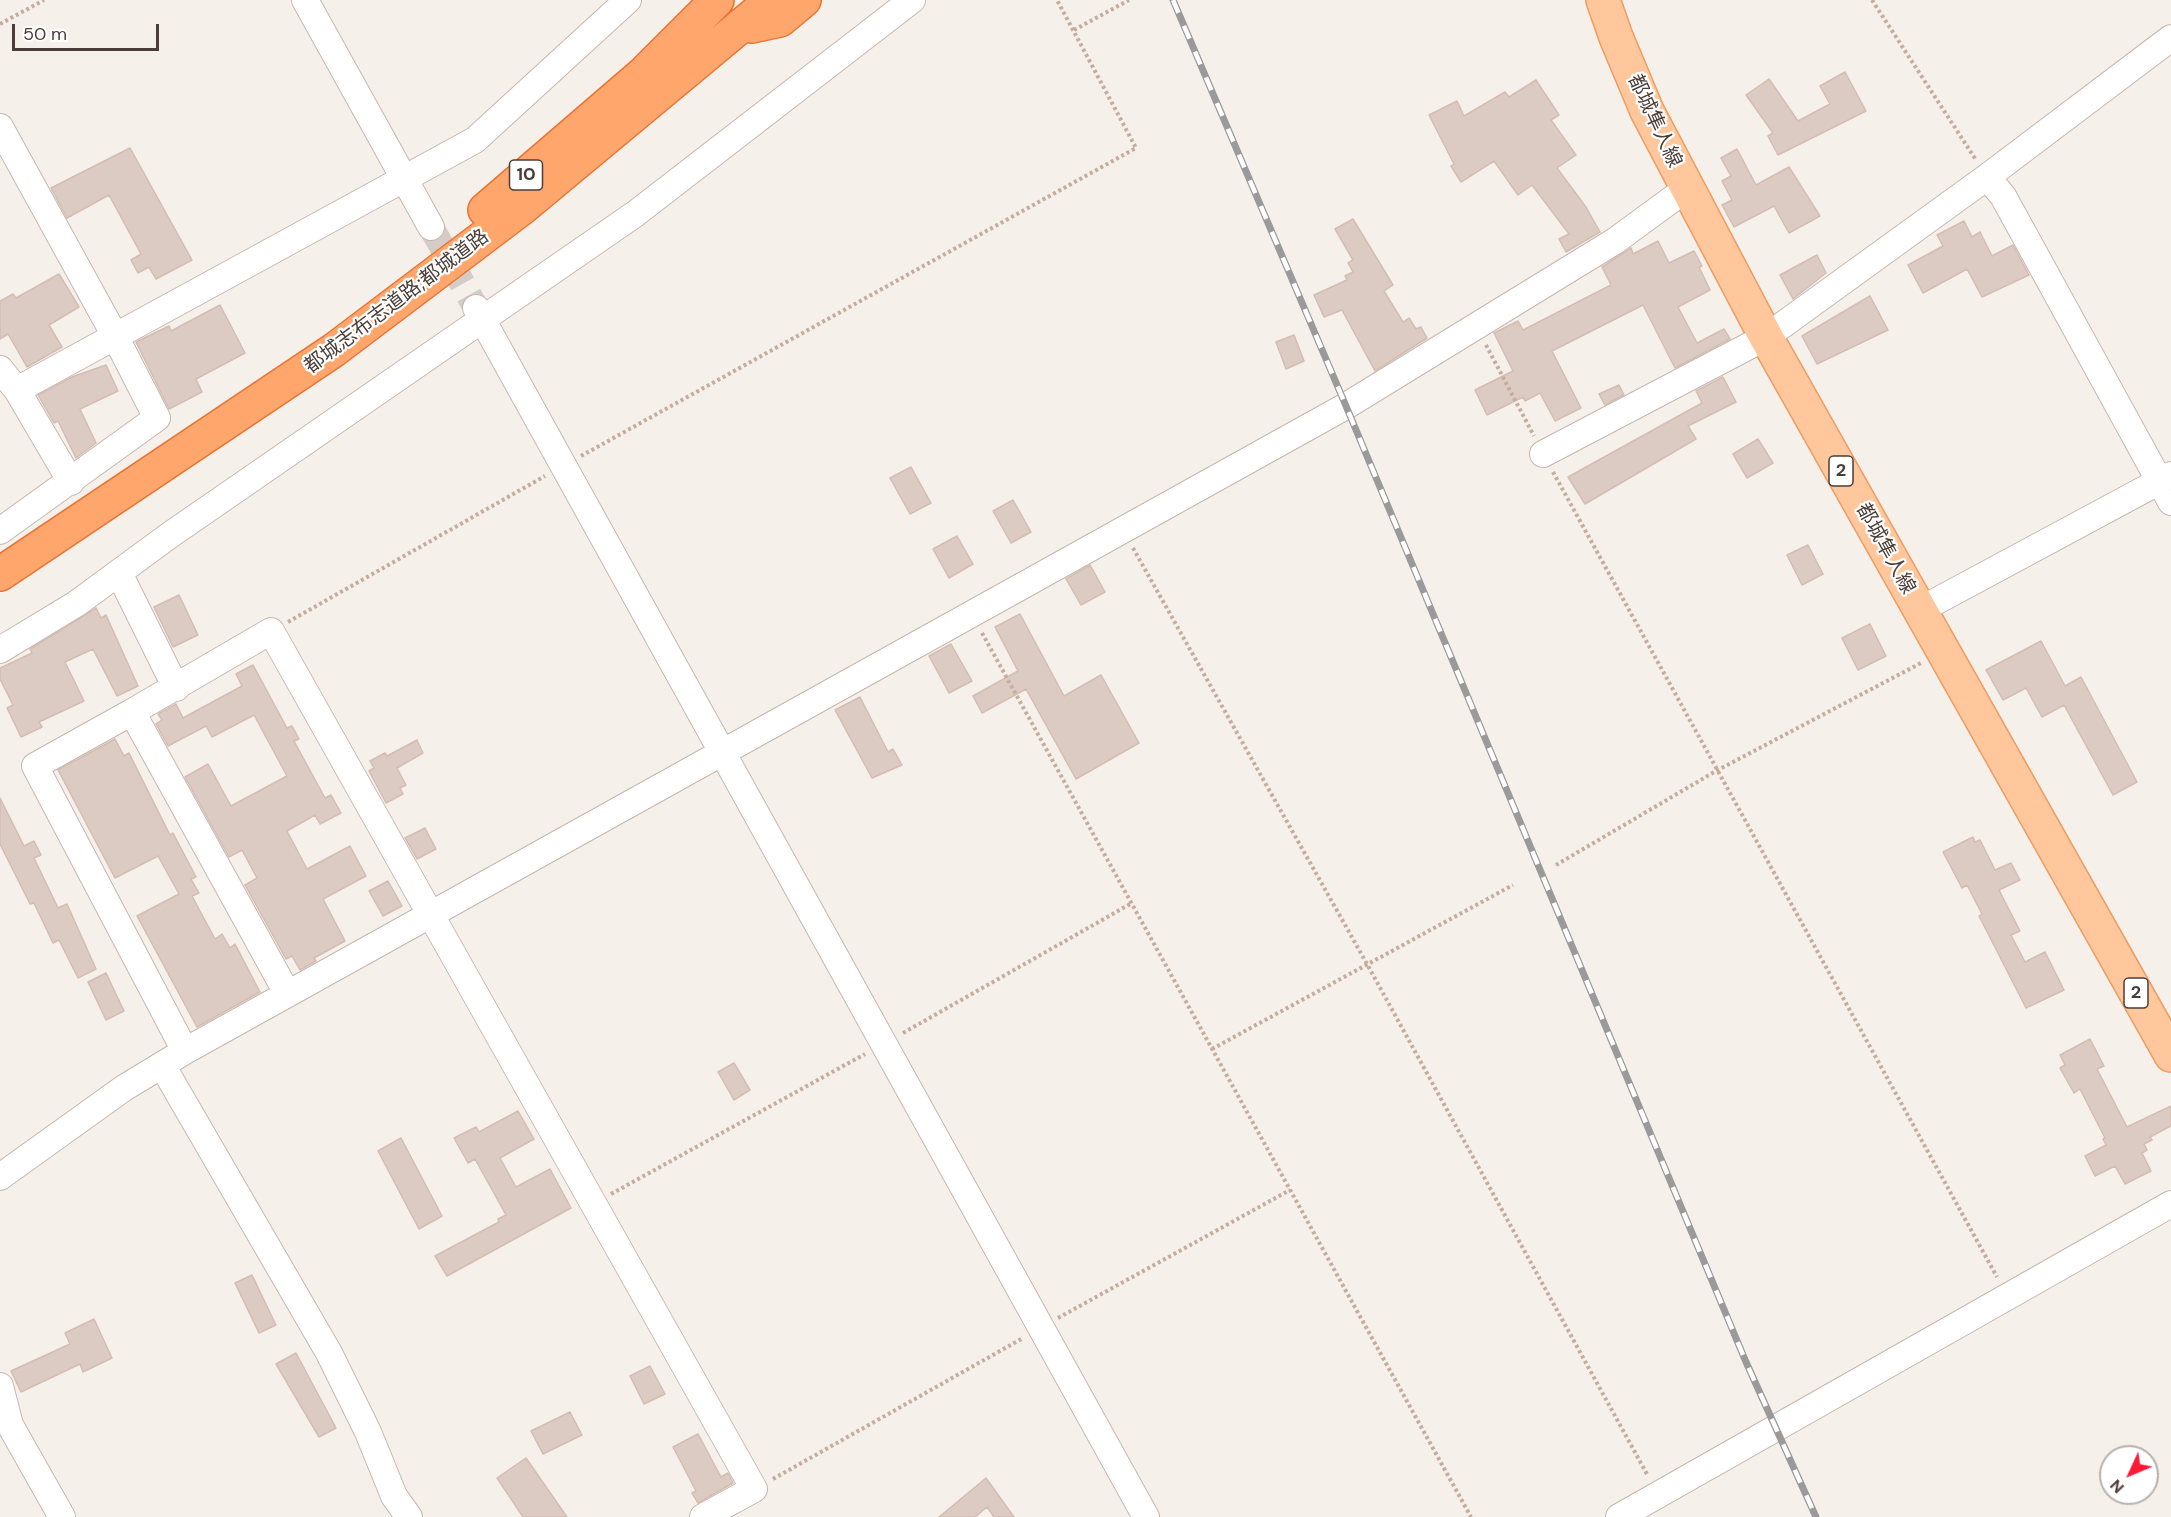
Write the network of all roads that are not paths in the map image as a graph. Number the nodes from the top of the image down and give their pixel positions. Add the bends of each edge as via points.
1 (305, 0) edge
2 (628, 0) edge
3 (717, 0) edge
4 (772, 0) edge
5 (804, 0) edge
6 (912, 0) edge
7 (1603, 0) edge
8 (736, 30) junction
9 (2171, 38) edge
10 (0, 127) edge
11 (403, 177) junction
12 (1987, 177) junction
13 (1686, 189) junction
14 (431, 227) tunnel mouth
15 (479, 314) junction
16 (115, 336) junction
17 (1766, 337) junction
18 (334, 350) junction
19 (0, 369) edge
20 (17, 390) junction
21 (1544, 454) road end
22 (71, 482) junction
23 (2167, 486) edge
24 (0, 531) edge
25 (119, 573) junction
26 (0, 574) edge
27 (1920, 610) junction
28 (0, 650) edge
29 (176, 688) junction
30 (132, 712) junction
31 (723, 753) junction
32 (430, 915) junction
33 (287, 993) junction
34 (185, 1051) junction
35 (2171, 1055) edge
36 (162, 1065) junction
37 (0, 1177) edge
38 (2171, 1204) edge
39 (0, 1386) edge
40 (62, 1517) edge
41 (409, 1517) edge
42 (703, 1517) edge
43 (1146, 1517) edge
44 (1618, 1517) edge

1 - 11 street
2 - 11 street via 475,140
3 - 18 highway, 10 via 642,74 477,217
4 - 8 highway, 都城志布志道路;都城道路 / 10
5 - 8 highway, 10 via 780,20
6 - 15 street via 635,214
7 - 13 main road, 都城隼人線 / 2 via 1647,111
8 - 18 highway, 都城志布志道路;都城道路 / 10 via 522,208
9 - 12 street
10 - 16 street
11 - 14 street
11 - 16 street
12 - 17 street
12 - 23 street via 2003,195
13 - 17 main road, 都城隼人線 / 2
13 - 31 street via 1615,241 1346,406
15 - 25 street
15 - 31 street
16 - 20 street
16 - 22 street via 157,418
17 - 21 street
17 - 27 main road, 都城隼人線 / 2
18 - 26 highway, 都城志布志道路;都城道路 / 10
19 - 20 street
20 - 22 street
22 - 24 street
23 - 27 street
25 - 28 street
25 - 29 street
27 - 35 main road, 都城隼人線 / 2
29 - 30 street
29 - 32 street via 271,632
30 - 33 street
30 - 34 street via 35,766
31 - 32 street
31 - 43 street
32 - 33 street
32 - 42 street via 754,1489
33 - 34 street
34 - 36 street
36 - 37 street
36 - 41 street via 329,1353 394,1496
38 - 44 street
39 - 40 street via 10,1425

